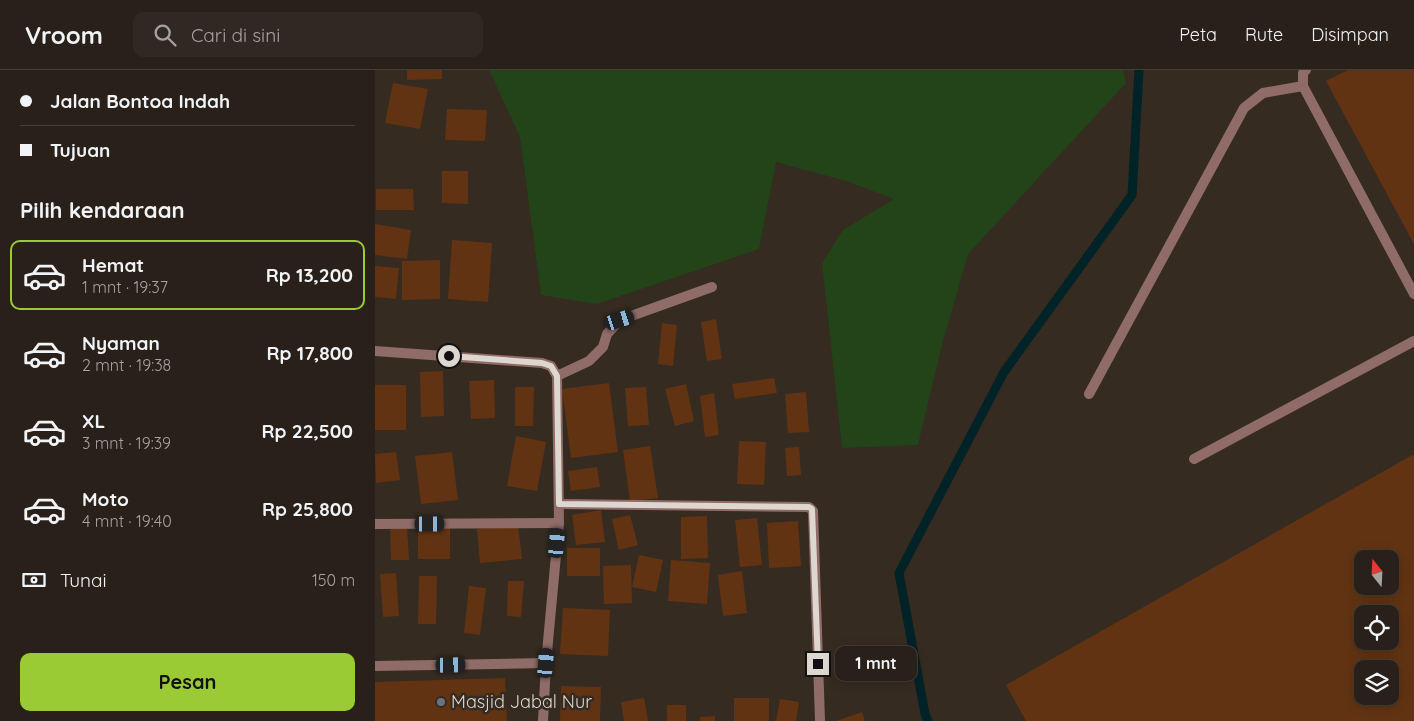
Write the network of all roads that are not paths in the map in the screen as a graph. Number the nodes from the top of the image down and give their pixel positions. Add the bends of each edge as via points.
1 (1306, 70) edge
2 (1303, 86) junction
3 (712, 287) dead end
4 (1414, 294) edge
5 (1414, 341) edge
6 (375, 351) edge
7 (557, 376) junction
8 (1089, 394) dead end
9 (1194, 459) dead end
10 (559, 504) junction
11 (559, 523) junction
12 (375, 524) edge
13 (546, 663) junction
14 (375, 666) edge
15 (543, 721) edge
16 (820, 721) edge

1 - 2 street
2 - 4 street
2 - 8 street via 1263,93 1243,108
3 - 7 street via 620,320 607,334 603,347 589,361
5 - 9 street
6 - 7 street via 542,363 551,366
7 - 10 street
10 - 11 street
10 - 16 street via 812,509
11 - 12 street
11 - 13 street
13 - 14 street
13 - 15 street

